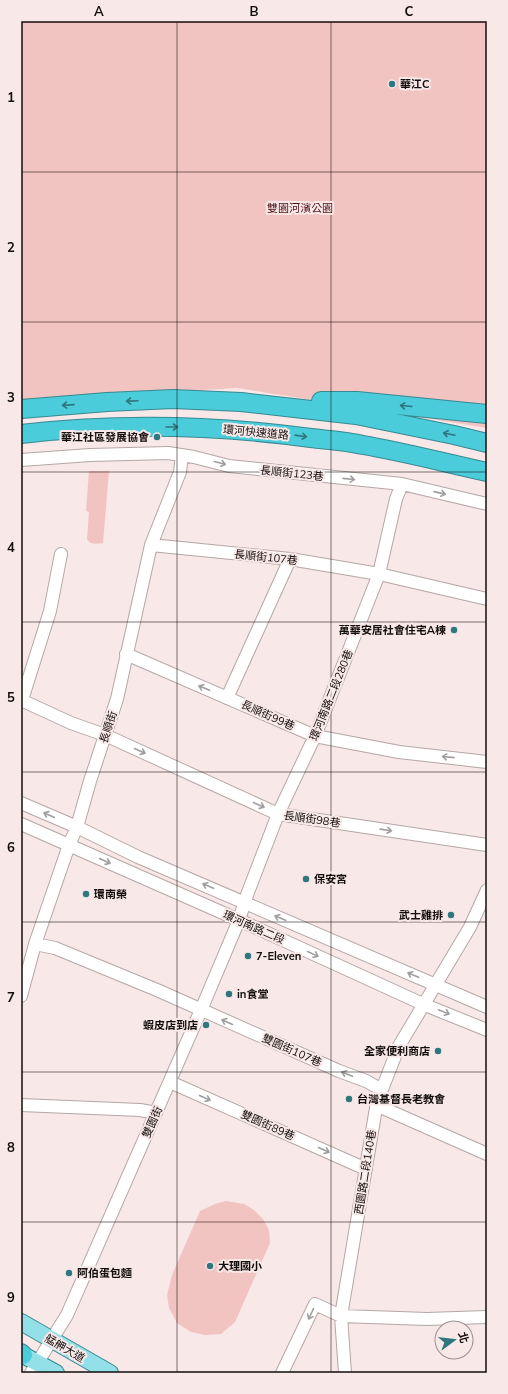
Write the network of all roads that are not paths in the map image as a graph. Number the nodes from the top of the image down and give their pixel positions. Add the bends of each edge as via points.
1 (241, 402) junction
2 (21, 409) edge
3 (487, 414) edge
4 (21, 434) edge
5 (487, 443) edge
6 (182, 455) junction
7 (21, 460) edge
8 (487, 472) edge
9 (402, 484) junction
10 (487, 504) edge
11 (151, 545) junction
12 (61, 554) dead end
13 (290, 559) junction
14 (379, 574) junction
15 (487, 599) edge
16 (126, 654) junction
17 (227, 698) junction
18 (21, 700) edge
19 (105, 735) junction
20 (315, 736) junction
21 (487, 762) edge
22 (21, 803) edge
23 (278, 814) junction
24 (21, 824) edge
25 (78, 827) junction
26 (69, 845) junction
27 (487, 845) edge
28 (487, 890) edge
29 (244, 901) junction
30 (239, 920) junction
31 (35, 944) junction
32 (436, 984) junction
33 (21, 996) edge
34 (425, 1005) junction
35 (487, 1007) edge
36 (201, 1010) junction
37 (487, 1030) edge
38 (170, 1082) junction
39 (382, 1090) junction
40 (21, 1105) edge
41 (376, 1105) junction
42 (156, 1113) junction
43 (487, 1154) edge
44 (366, 1168) junction
45 (341, 1316) junction
46 (487, 1317) edge
47 (21, 1322) edge
48 (51, 1340) junction
49 (27, 1360) edge
50 (56, 1373) edge
51 (110, 1373) edge
52 (282, 1373) edge
53 (345, 1373) edge

1 -> 2 highway via 166,400
3 -> 1 highway via 357,401
5 -> 1 highway via 356,415
4 -> 8 highway, 環河快速道路 via 116,427 264,431 361,444
6 - 7 street, 長順街123巷 via 90,455
6 -> 9 street, 長順街123巷 via 229,466
6 - 11 street, 長順街 via 180,472
9 -> 10 street, 長順街123巷
9 - 14 street, 環河南路二段280巷 via 396,499
11 - 13 street, 長順街107巷
11 - 16 street, 長順街
12 - 18 street via 50,610
13 - 14 street, 長順街107巷
13 - 17 street
14 - 15 street, 長順街107巷
14 - 20 street, 環河南路二段280巷
17 -> 16 street, 長順街99巷
16 - 19 street, 長順街 via 117,699
17 - 20 street, 長順街99巷
18 - 19 street, 長順街98巷
19 -> 23 street, 長順街98巷
19 - 25 street, 長順街
21 -> 20 street, 長順街99巷 via 399,752
20 - 23 street, 環河南路二段280巷
25 -> 22 street, 環河南路二段
23 -> 27 street, 長順街98巷
23 - 29 street, 環河南路二段280巷
24 - 26 street, 環河南路二段
25 - 26 street, 長順街
29 -> 25 street, 環河南路二段 via 138,856
26 -> 30 street, 環河南路二段
26 - 31 street, 長順街
28 - 32 street, 西園路二段140巷 via 470,927
29 - 30 street, 雙園街
32 -> 29 street, 環河南路二段
30 -> 34 street, 環河南路二段
30 - 36 street, 雙園街
31 - 33 street, 長順街
31 - 36 street, 雙園街107巷 via 55,948
32 - 34 street, 西園路二段140巷
32 - 35 street, 環河南路二段
34 -> 37 street, 環河南路二段
34 - 39 street, 西園路二段140巷 via 399,1046
36 - 38 street, 雙園街
39 -> 36 street, 雙園街107巷
38 - 42 street, 雙園街
38 -> 44 street, 雙園街89巷
39 - 41 street, 西園路二段140巷
40 - 42 street via 140,1110
41 - 43 street
41 - 44 street, 西園路二段140巷
42 - 48 street, 雙園街 via 67,1315
44 - 45 street, 西園路二段140巷
45 - 46 street via 427,1319
45 -> 52 street via 315,1304
45 - 53 street, 西園路二段140巷
47 - 48 main road, 艋舺大道
48 - 49 street, 雙園街
48 - 51 main road, 艋舺大道
49 - 50 main road

